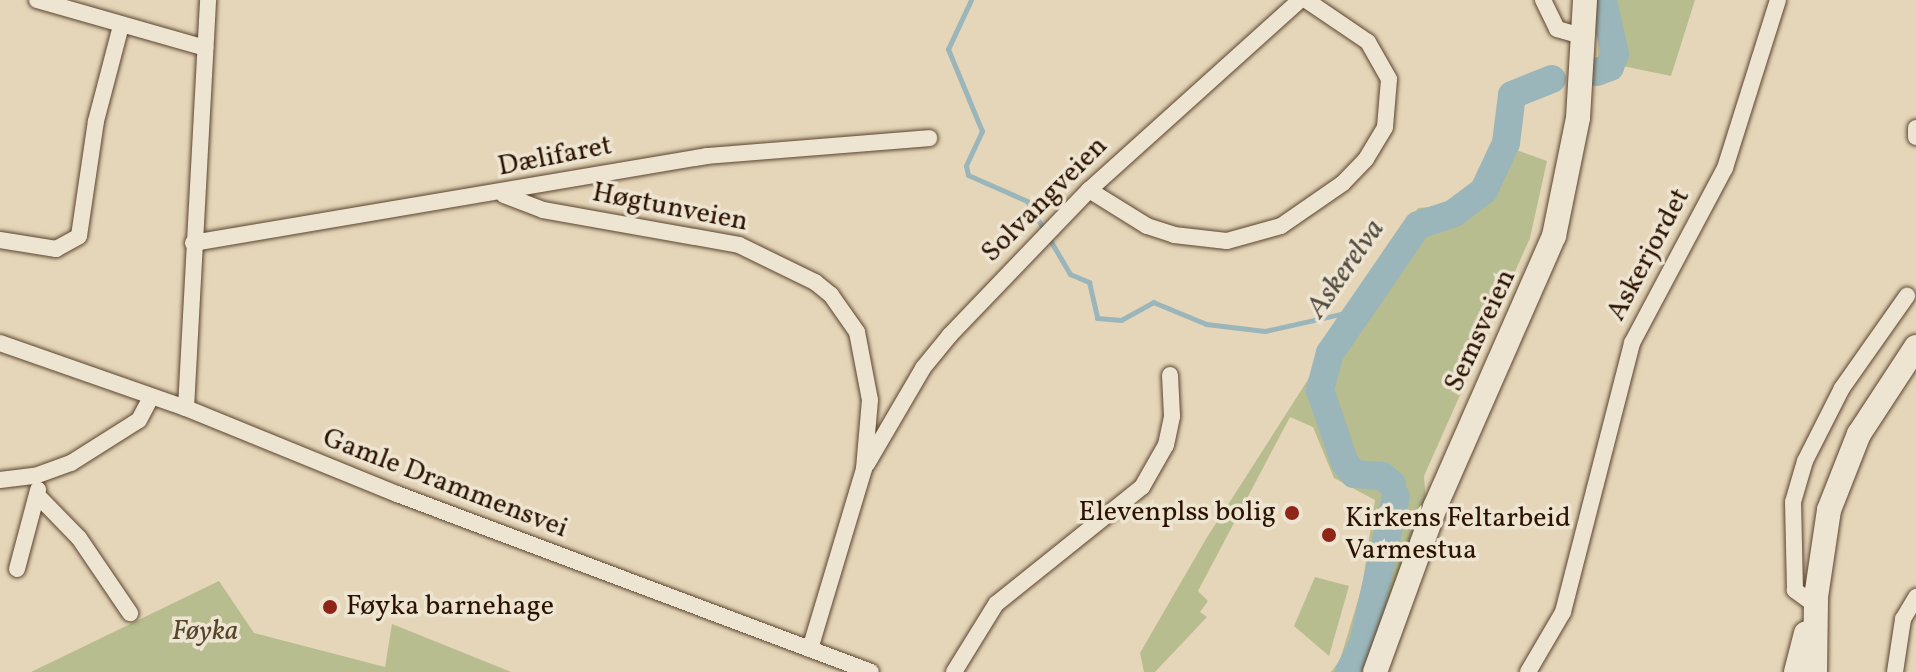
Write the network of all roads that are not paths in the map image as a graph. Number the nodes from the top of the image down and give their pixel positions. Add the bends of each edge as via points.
1 (37, 0) edge
2 (208, 0) edge
3 (1300, 0) edge
4 (1306, 0) edge
5 (1543, 0) edge
6 (1585, 0) edge
7 (1778, 0) edge
8 (121, 26) junction
9 (1582, 36) junction
10 (205, 48) junction
11 (1916, 128) edge
12 (1916, 137) edge
13 (929, 138) dead end
14 (1089, 190) junction
15 (502, 194) junction
16 (0, 240) edge
17 (193, 243) junction
18 (1907, 296) dead end
19 (0, 343) edge
20 (1916, 347) edge
21 (1170, 375) dead end
22 (151, 397) junction
23 (186, 408) junction
24 (864, 469) junction
25 (35, 476) junction
26 (0, 480) edge
27 (39, 497) junction
28 (17, 569) dead end
29 (1916, 597) edge
30 (1815, 603) junction
31 (130, 613) dead end
32 (810, 649) junction
33 (871, 672) edge
34 (954, 672) edge
35 (1375, 672) edge
36 (1528, 672) edge
37 (1796, 672) edge
38 (1815, 672) edge
39 (1895, 672) edge

1 - 8 street
2 - 10 street
3 - 14 street, Solvangveien
4 - 14 street via 1368,42 1389,79 1385,127 1343,183 1281,226 1227,241 1147,226
5 - 9 street via 1557,29
6 - 9 main road, Semsveien
7 - 36 street, Askerjordet via 1725,168 1632,343 1563,612
8 - 10 street
8 - 16 street via 96,121 79,236 56,249
9 - 35 main road, Semsveien via 1578,118 1554,236 1435,507
10 - 17 street
11 - 12 street
13 - 15 street, Dælifaret via 707,156
14 - 24 street, Solvangveien via 923,368
15 - 17 street, Dælifaret
15 - 24 street, Høgtunveien via 543,210 739,245 815,282 857,332 870,400
17 - 23 street
18 - 30 street via 1842,388 1805,461 1793,502 1795,590
19 - 22 street, Gamle Drammensvei
20 - 30 main road via 1879,400 1846,463 1829,510
21 - 34 street via 1172,416 1166,445 1142,487 996,604
22 - 23 street, Gamle Drammensvei
22 - 25 street via 139,420 115,437
23 - 32 street, Gamle Drammensvei via 370,484
24 - 32 street, Høgtunveien
25 - 26 street
25 - 27 street
27 - 28 street
27 - 31 street via 79,538
29 - 39 street via 1903,619
30 - 37 main road
30 - 38 main road
32 - 33 street, Gamle Drammensvei

